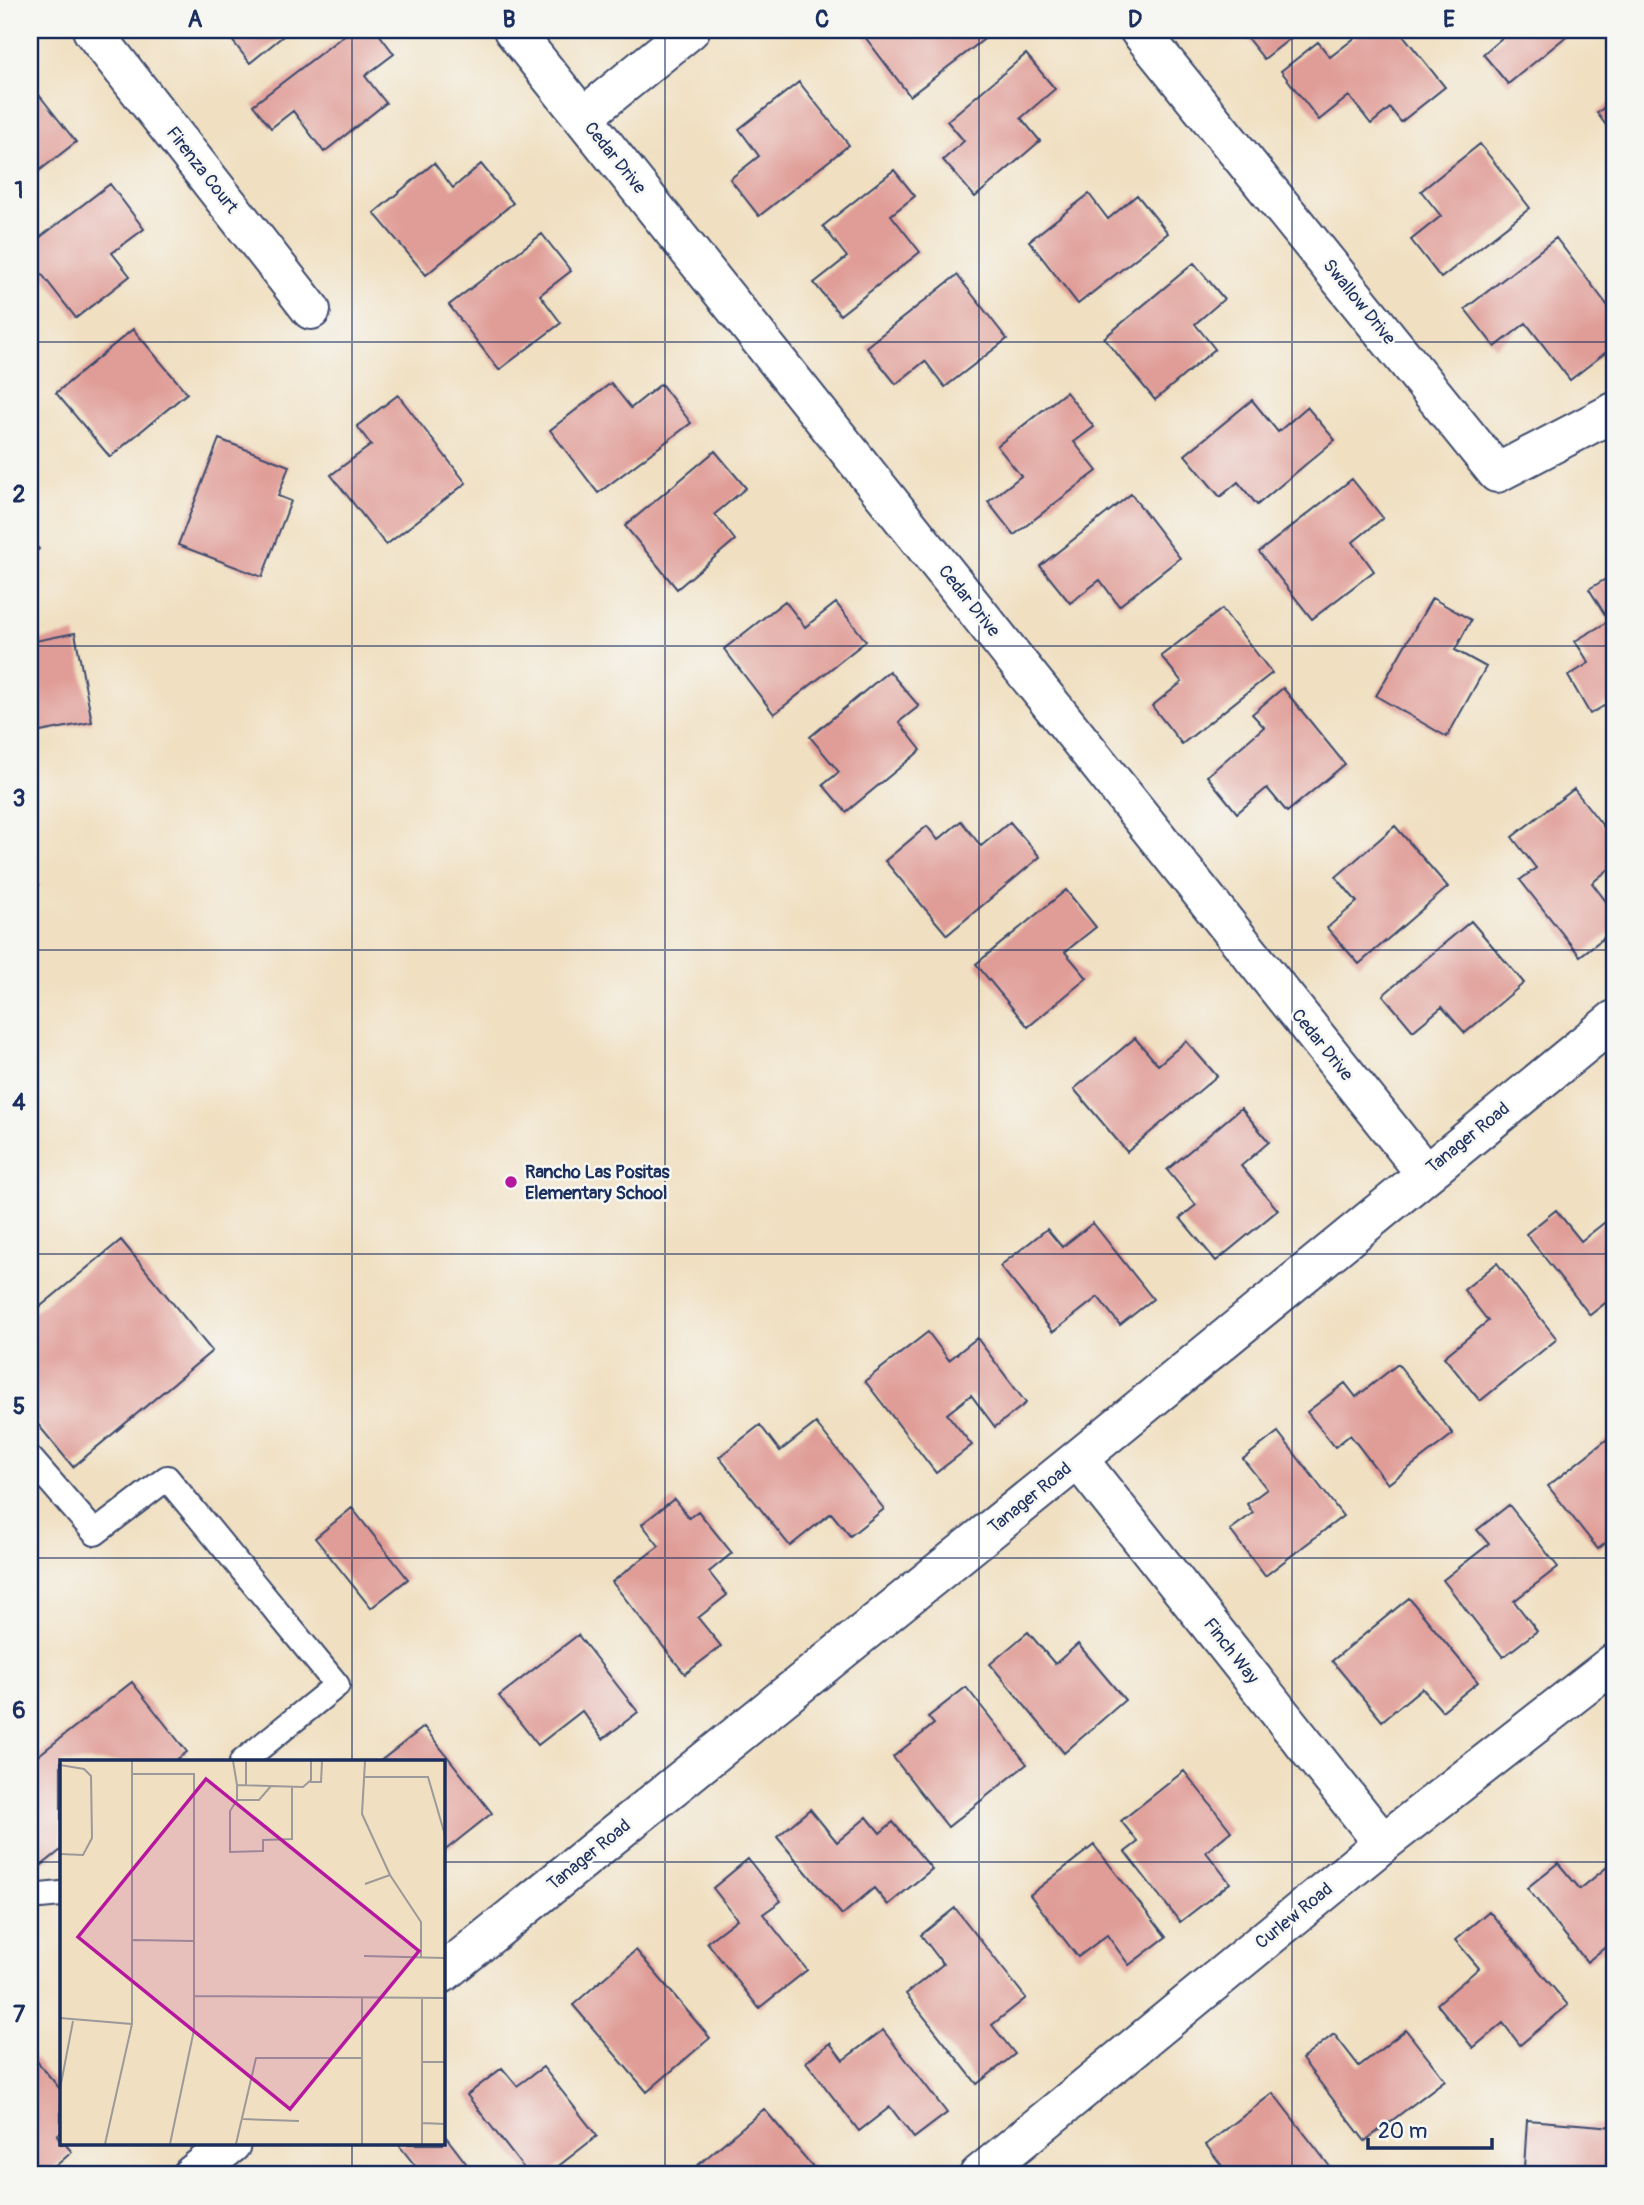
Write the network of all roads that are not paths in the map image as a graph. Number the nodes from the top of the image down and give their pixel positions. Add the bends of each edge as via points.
1 (92, 30) edge
2 (513, 30) edge
3 (690, 30) edge
4 (1139, 30) edge
5 (583, 117) junction
6 (311, 310) dead end
7 (1614, 412) edge
8 (1614, 1020) edge
9 (1425, 1173) junction
10 (30, 1458) edge
11 (1078, 1459) junction
12 (1614, 1663) edge
13 (244, 1760) edge
14 (1383, 1843) junction
15 (60, 1894) edge
16 (30, 1897) edge
17 (444, 1972) edge
18 (228, 2146) edge
19 (192, 2175) edge
20 (979, 2175) edge

1 - 6 street, Firenza Court
2 - 5 street, Cedar Drive
3 - 5 street
4 - 7 street, Swallow Drive via 1497,472
5 - 9 street, Cedar Drive
8 - 9 street, Tanager Road
9 - 11 street, Tanager Road
10 - 13 lane via 95,1533 167,1478 337,1685
11 - 14 street, Finch Way
11 - 17 street, Tanager Road
12 - 14 street, Curlew Road
14 - 20 street, Curlew Road
15 - 16 lane
18 - 19 street

